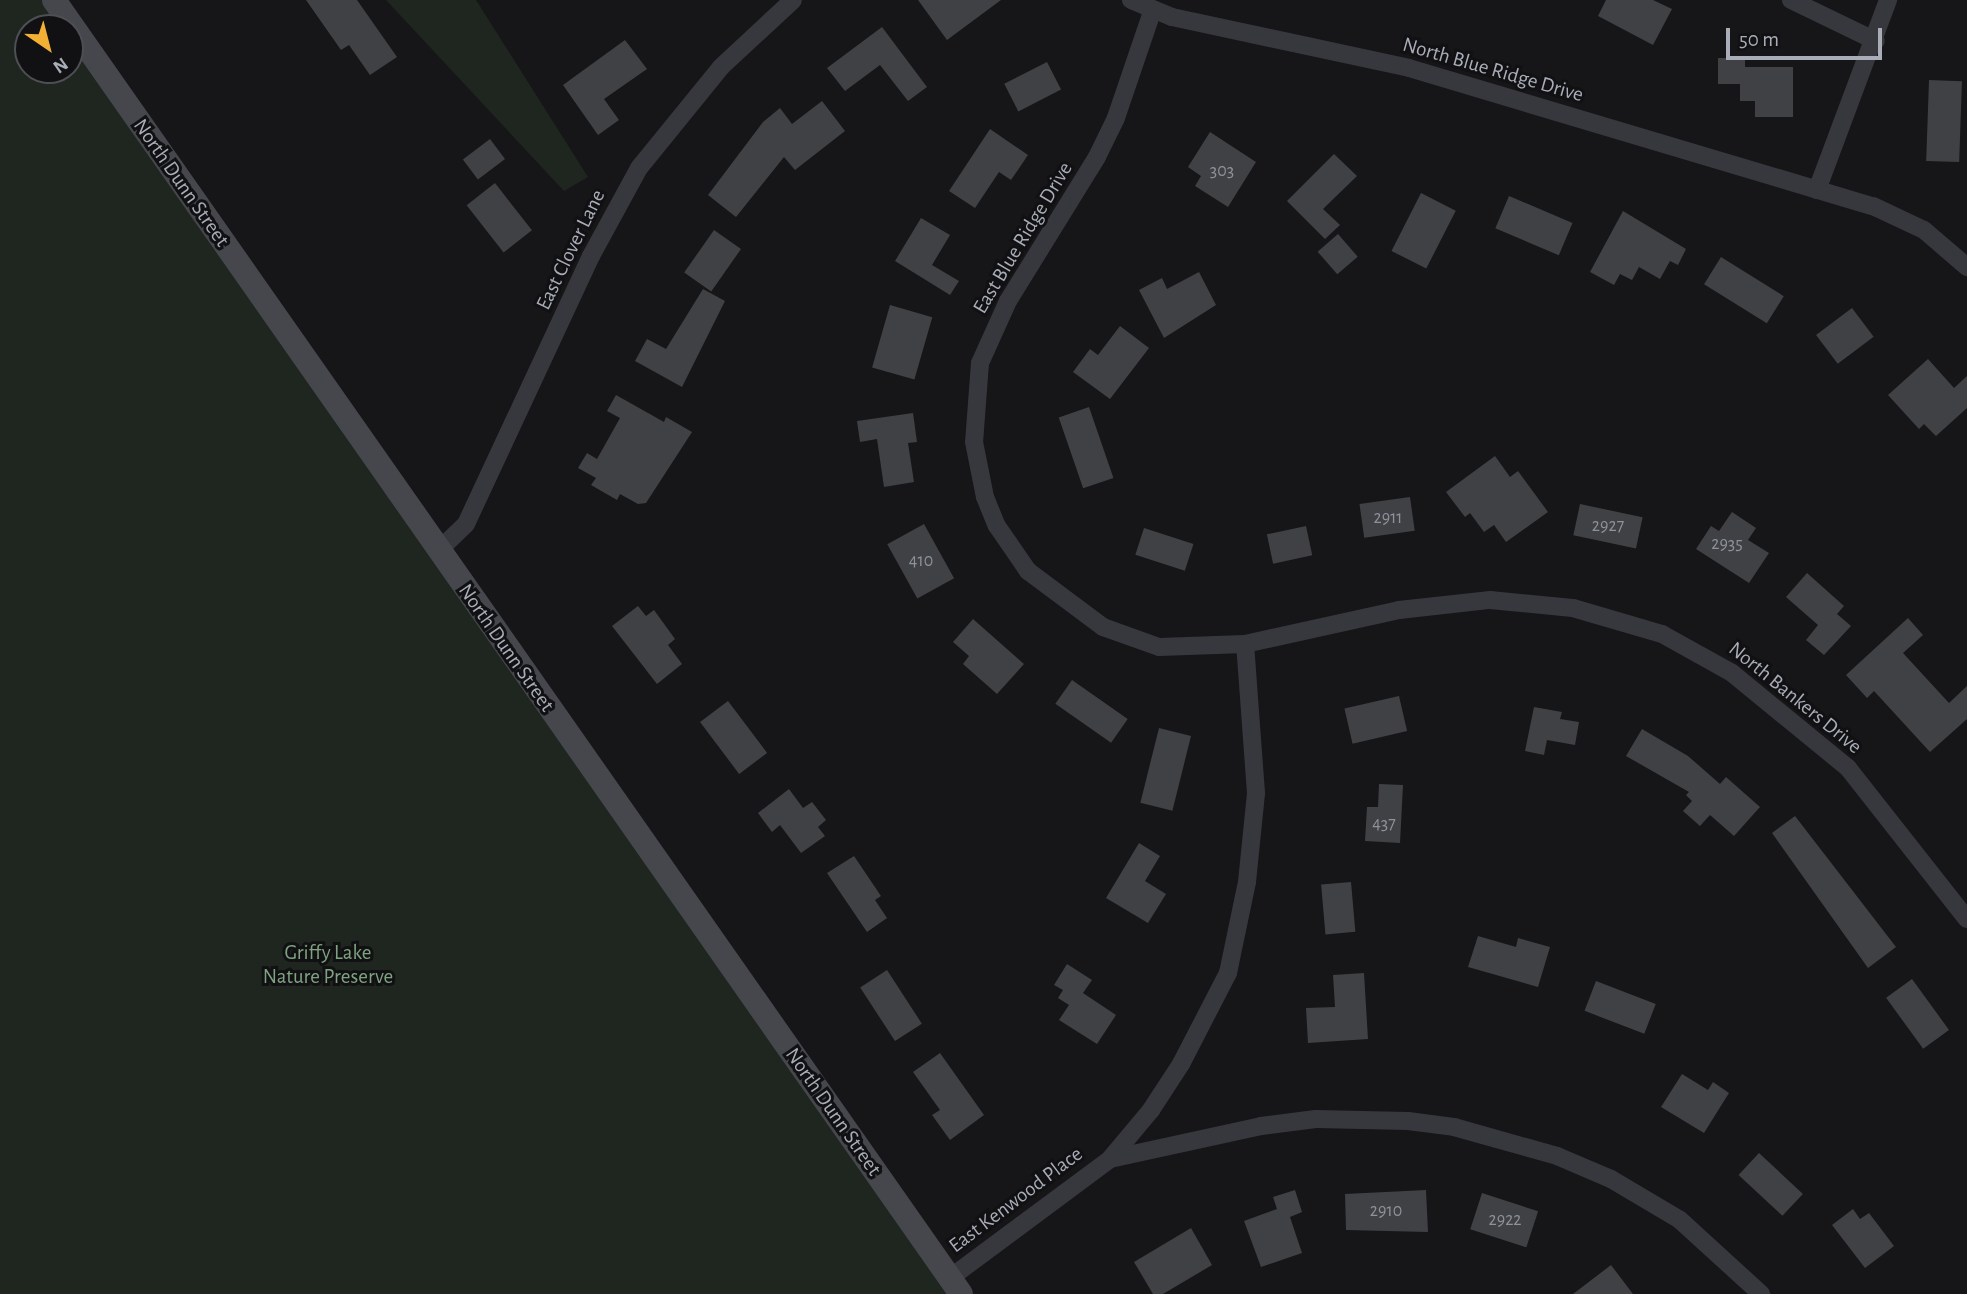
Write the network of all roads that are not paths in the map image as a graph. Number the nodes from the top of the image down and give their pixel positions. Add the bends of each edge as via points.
1 (54, 0) edge
2 (793, 0) edge
3 (1130, 0) edge
4 (1791, 0) edge
5 (1888, 0) edge
6 (1152, 12) junction
7 (1876, 41) junction
8 (1816, 190) junction
9 (1967, 267) edge
10 (438, 551) junction
11 (1245, 644) junction
12 (1967, 919) edge
13 (1110, 1159) junction
14 (955, 1286) edge
15 (1761, 1294) edge

1 - 10 street, North Dunn Street
2 - 10 street, East Clover Lane via 721,67 639,167 591,256 466,524
3 - 6 street
4 - 7 street
5 - 7 street
6 - 8 street, North Blue Ridge Drive via 1409,68
6 - 11 street, East Blue Ridge Drive via 1116,118 1097,157 990,336 975,389 974,442 985,497 997,526 1028,571 1051,592 1103,627 1159,647
7 - 8 street
8 - 9 street, North Blue Ridge Drive via 1900,217 1938,240
10 - 14 street, North Dunn Street
11 - 12 street, North Bankers Drive via 1399,610 1490,600 1573,608 1662,634 1732,673 1849,768
11 - 13 street via 1256,793 1247,882 1228,973 1181,1064 1151,1110
13 - 14 street, East Kenwood Place
13 - 15 street via 1261,1126 1316,1119 1454,1127 1539,1150 1611,1179 1680,1220

